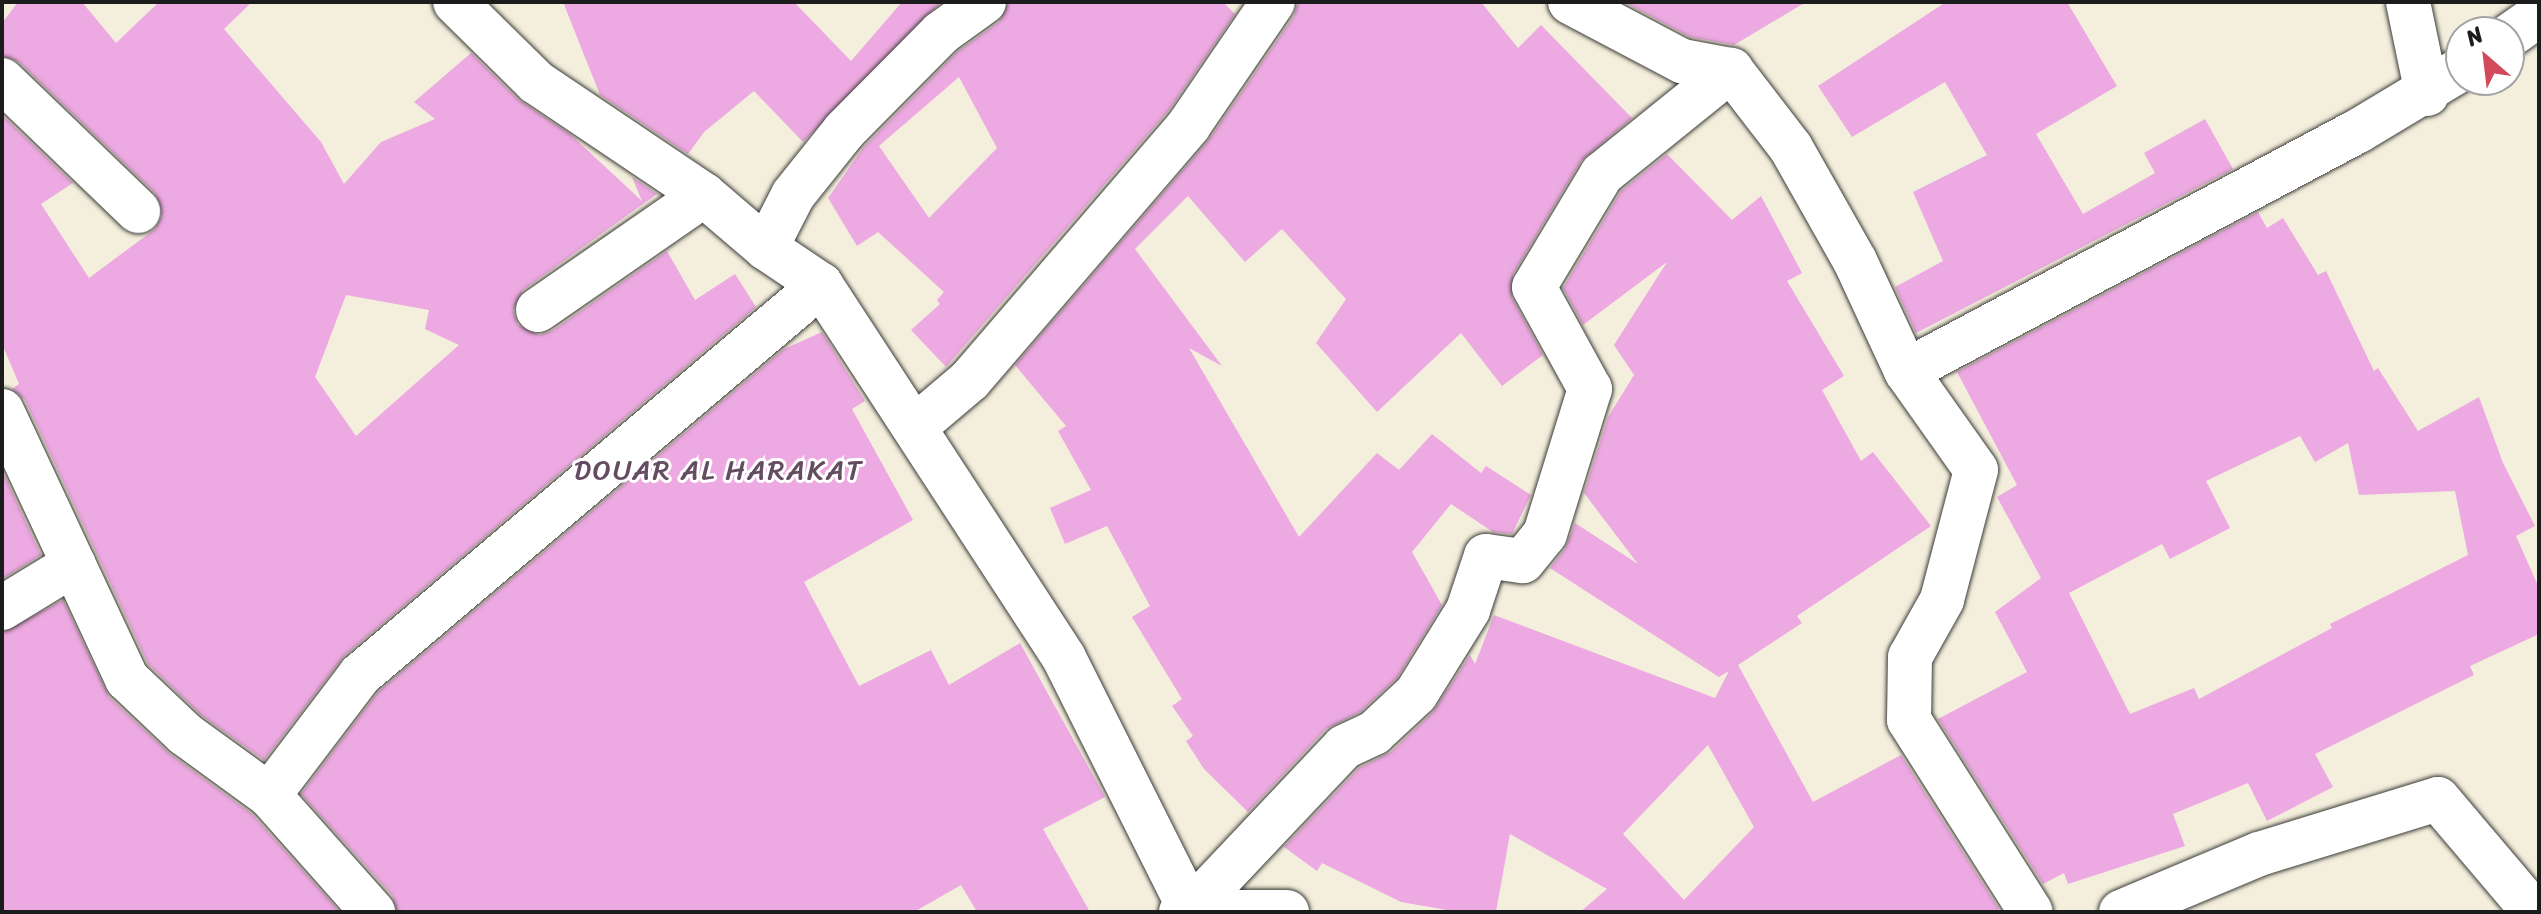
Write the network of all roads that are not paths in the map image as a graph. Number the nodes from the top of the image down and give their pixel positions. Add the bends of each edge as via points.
1 (455, 2) edge
2 (984, 2) edge
3 (1273, 2) edge
4 (1570, 2) edge
5 (2408, 2) edge
6 (1731, 70) junction
7 (2, 80) edge
8 (2444, 82) edge
9 (704, 195) junction
10 (138, 211) dead end
11 (766, 248) junction
12 (821, 285) junction
13 (538, 310) dead end
14 (1906, 371) junction
15 (2, 411) edge
16 (917, 425) junction
17 (74, 564) junction
18 (2, 608) edge
19 (269, 795) junction
20 (1188, 911) edge
21 (373, 912) edge
22 (1287, 912) edge
23 (2031, 912) edge
24 (2121, 912) edge
25 (2534, 912) edge

1 - 9 street via 536,82
2 - 11 street via 941,33 844,131 793,195
3 - 16 street via 1189,125 970,380
4 - 6 street via 1682,61
5 - 8 street
6 - 14 street via 1791,148 1855,261
6 - 20 street via 1602,174 1534,287 1590,389 1545,534 1523,561 1486,556 1468,610 1416,694 1374,733 1344,747
7 - 10 street
8 - 14 street
9 - 11 street
9 - 13 street
11 - 12 street
12 - 16 street
12 - 19 street via 360,675
14 - 23 street via 1976,470 1942,600 1910,657 1909,720
15 - 17 street
16 - 20 street via 1064,658
17 - 18 street
17 - 19 street via 127,679 185,734
19 - 21 street
20 - 22 street
24 - 25 street via 2259,854 2438,799

